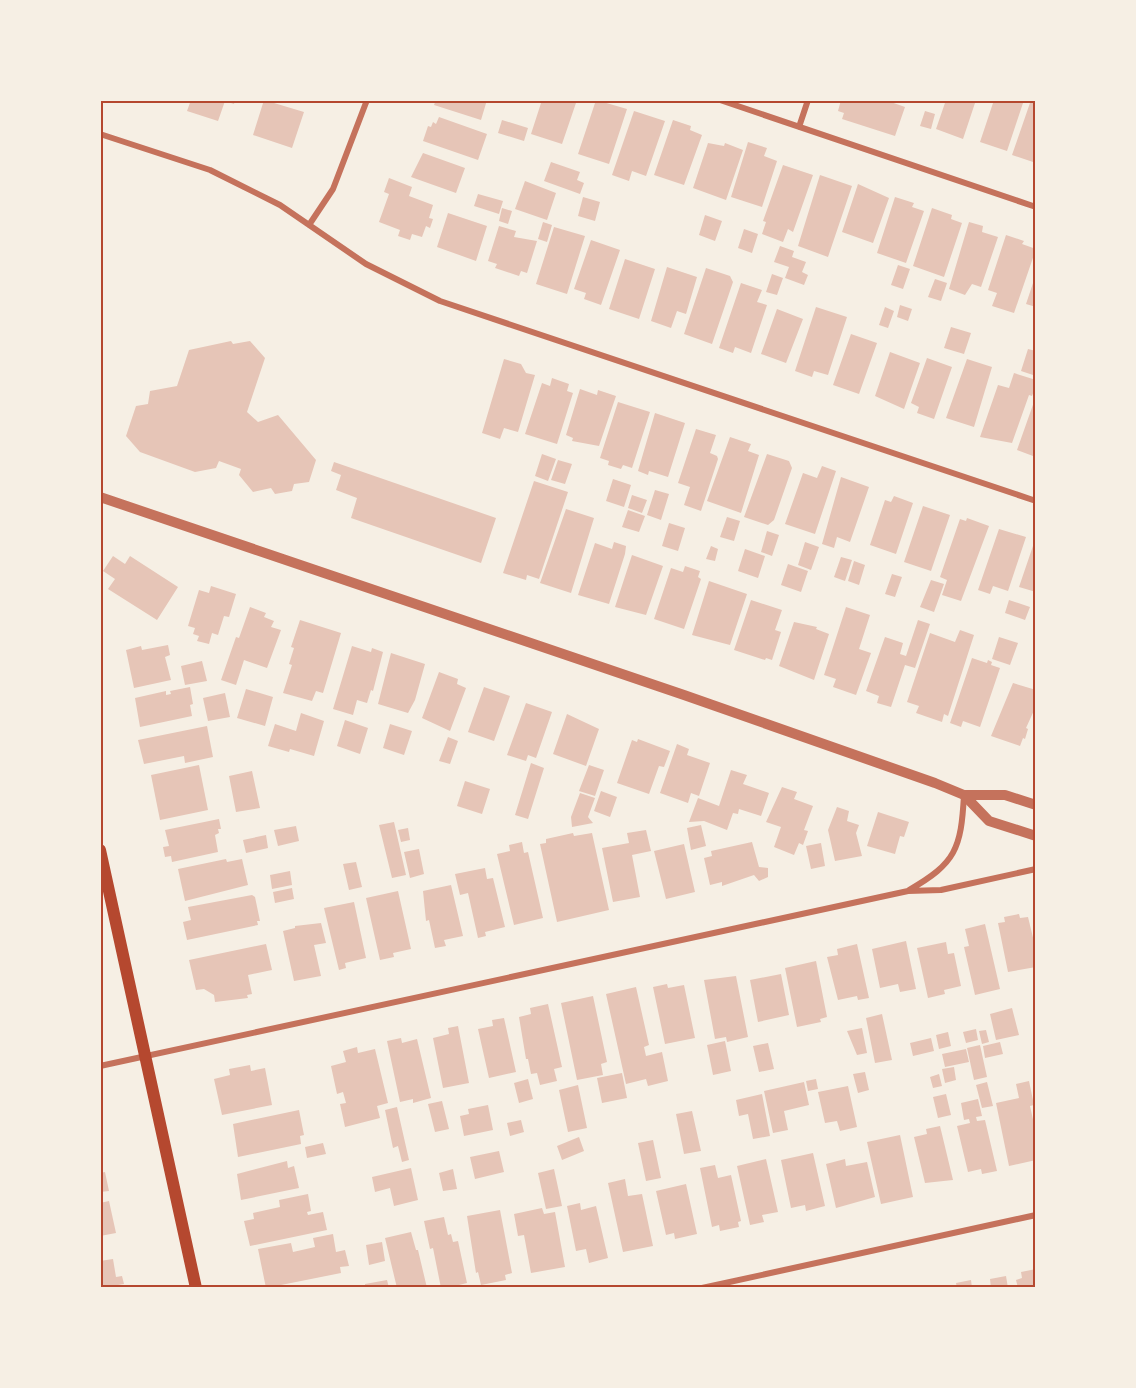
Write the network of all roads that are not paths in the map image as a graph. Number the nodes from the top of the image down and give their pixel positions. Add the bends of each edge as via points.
1 (367, 100) edge
2 (720, 100) edge
3 (808, 100) edge
4 (799, 127) junction
5 (100, 134) edge
6 (1035, 207) edge
7 (309, 225) junction
8 (100, 498) edge
9 (1035, 501) edge
10 (964, 795) junction
11 (1035, 806) edge
12 (1035, 836) edge
13 (100, 850) edge
14 (1035, 869) edge
15 (908, 891) junction
16 (146, 1056) junction
17 (100, 1066) edge
18 (1035, 1215) edge
19 (196, 1287) edge
20 (702, 1287) edge

1 - 7 street via 333,189
2 - 4 street
3 - 4 street
4 - 6 street
5 - 7 street via 210,170 280,205
7 - 9 street via 366,264 440,300
8 - 10 street via 684,695
10 - 11 street via 1005,795
10 - 12 street via 989,821
10 - 15 street via 962,829 955,850 938,873
13 - 16 main road
14 - 15 street via 941,890
15 - 16 street
16 - 17 street
16 - 19 main road
18 - 20 street

